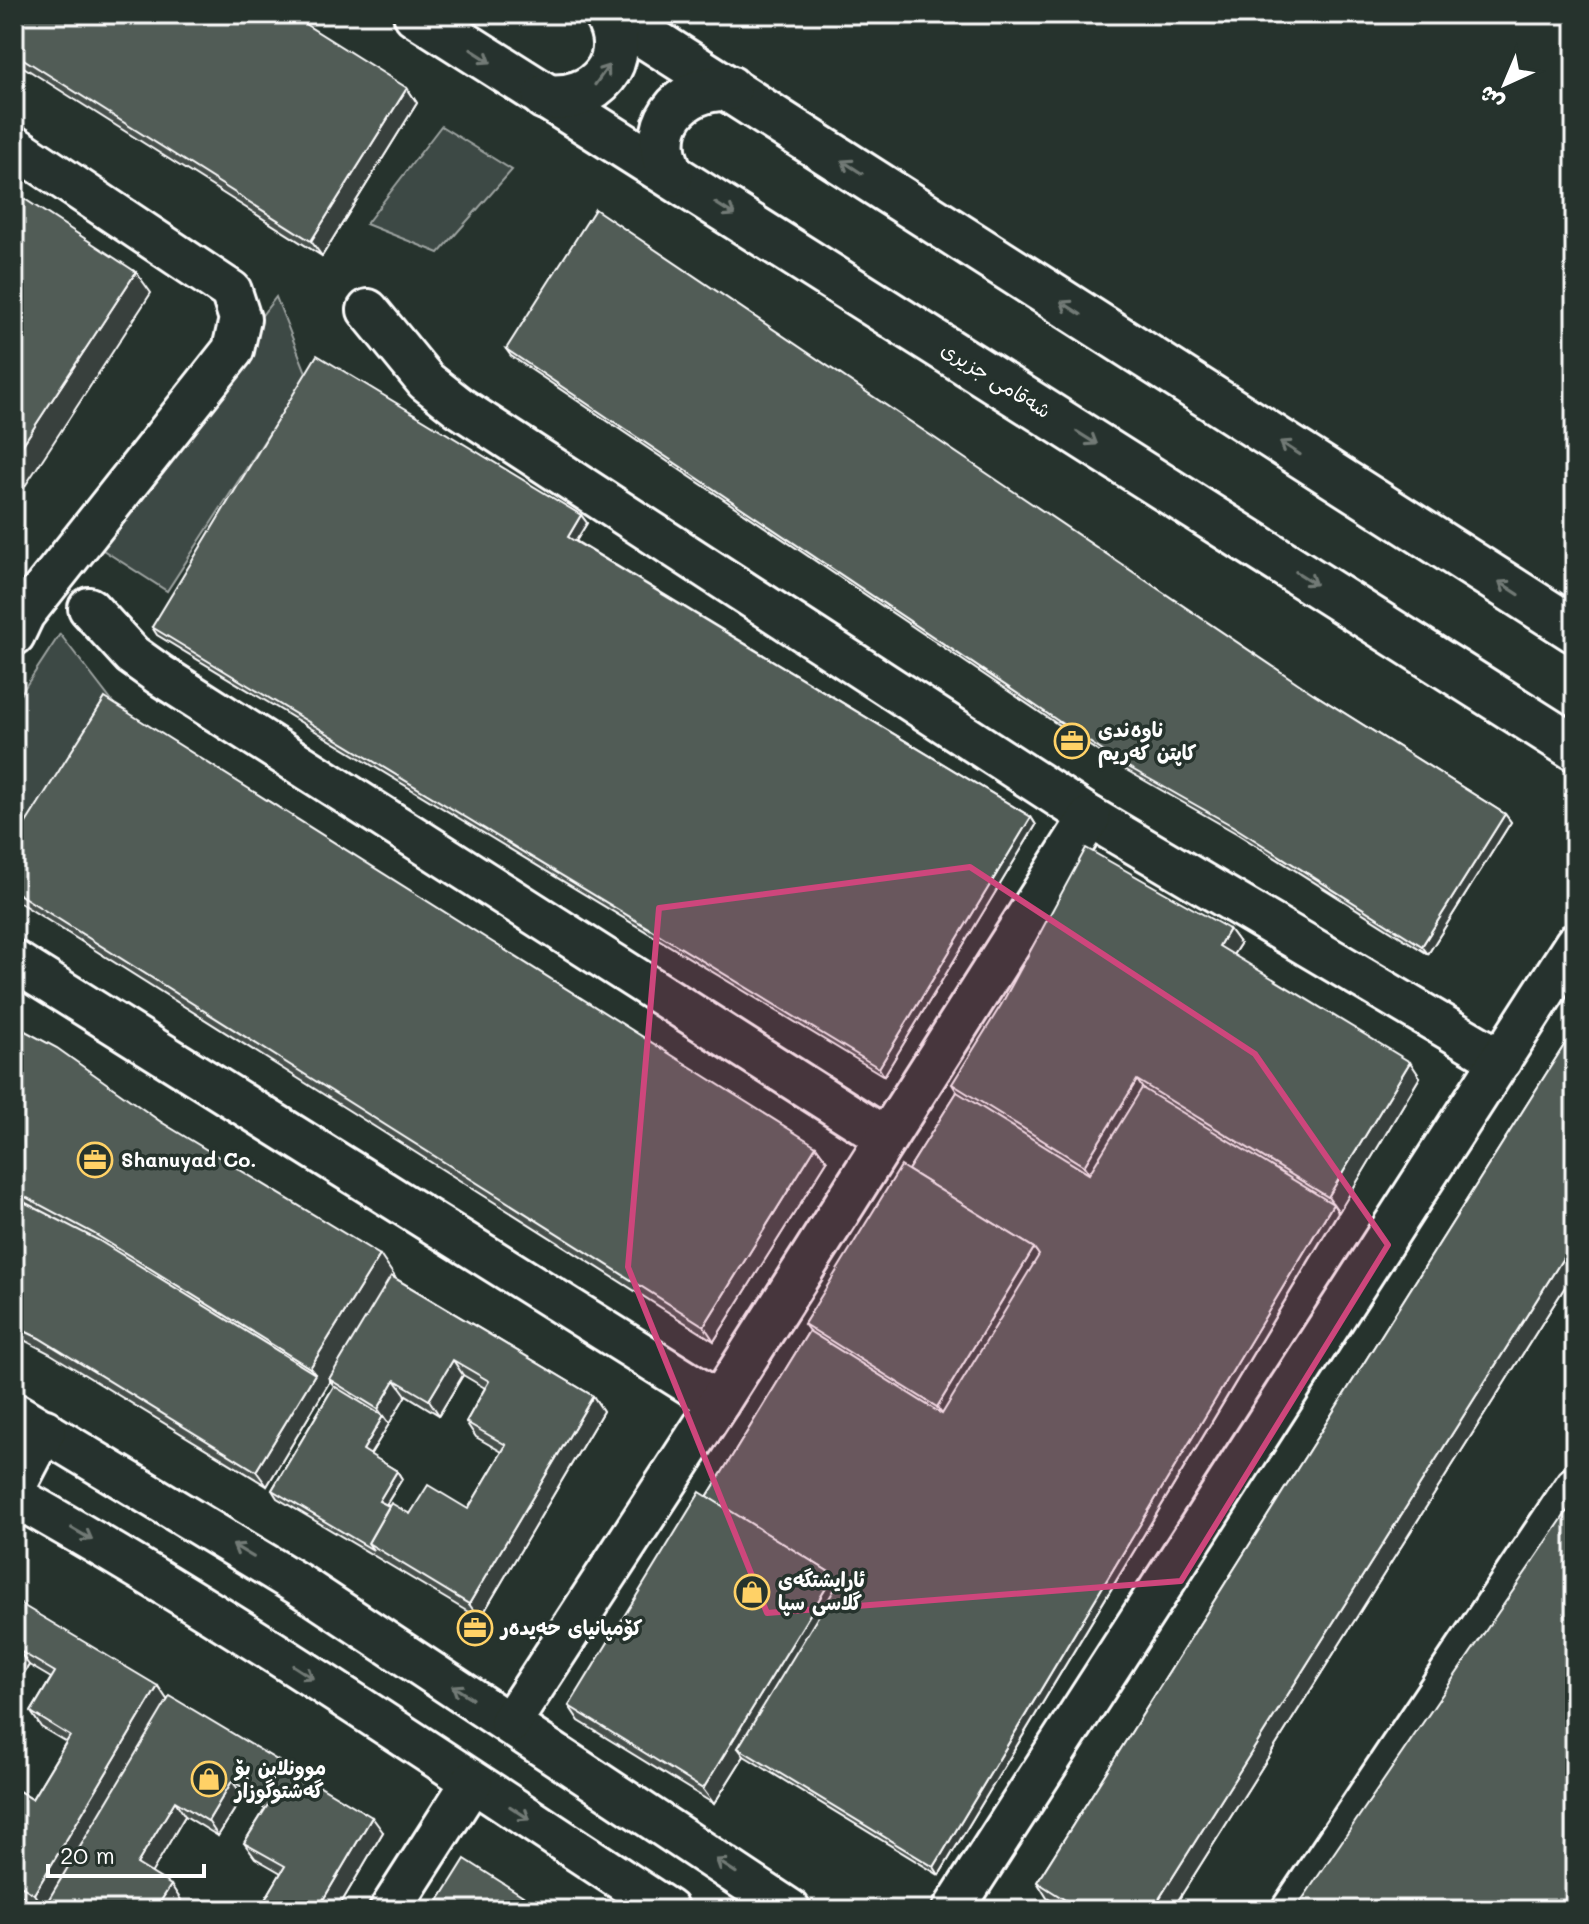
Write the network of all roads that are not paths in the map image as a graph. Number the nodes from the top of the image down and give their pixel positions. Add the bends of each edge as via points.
1 (416, 14) edge
2 (608, 14) edge
3 (729, 88) junction
4 (545, 97) junction
5 (14, 146) edge
6 (671, 174) junction
7 (368, 310) dead end
8 (89, 608) dead end
9 (17, 619) edge
10 (1575, 630) edge
11 (1575, 748) edge
12 (1090, 817) junction
13 (1575, 944) edge
14 (14, 961) edge
15 (1501, 1060) junction
16 (886, 1138) junction
17 (719, 1402) junction
18 (29, 1422) edge
19 (1575, 1487) edge
20 (14, 1489) edge
21 (14, 1496) edge
22 (510, 1723) junction
23 (472, 1782) junction
24 (390, 1910) edge
25 (668, 1910) edge
26 (790, 1910) edge
27 (953, 1910) edge
28 (1292, 1910) edge

1 -> 4 street, شەقامی جزیری
2 - 3 street
4 -> 2 street via 576,97 601,80 614,54
3 - 6 street via 703,90 672,113 663,136
10 -> 3 street
4 - 6 street, شەقامی جزیری
5 - 9 street via 231,291 240,319 233,350
6 -> 11 street, شەقامی جزیری
7 - 12 street via 426,381 459,407
8 - 16 street via 132,655 160,675
12 - 15 street
12 - 16 street
13 - 15 street
14 - 17 street
15 - 27 street
16 - 17 street
17 - 22 street
18 - 20 street
22 -> 18 street via 301,1586
19 - 28 street
21 -> 23 street via 88,1537
26 -> 22 street
23 - 24 street
23 -> 25 street

